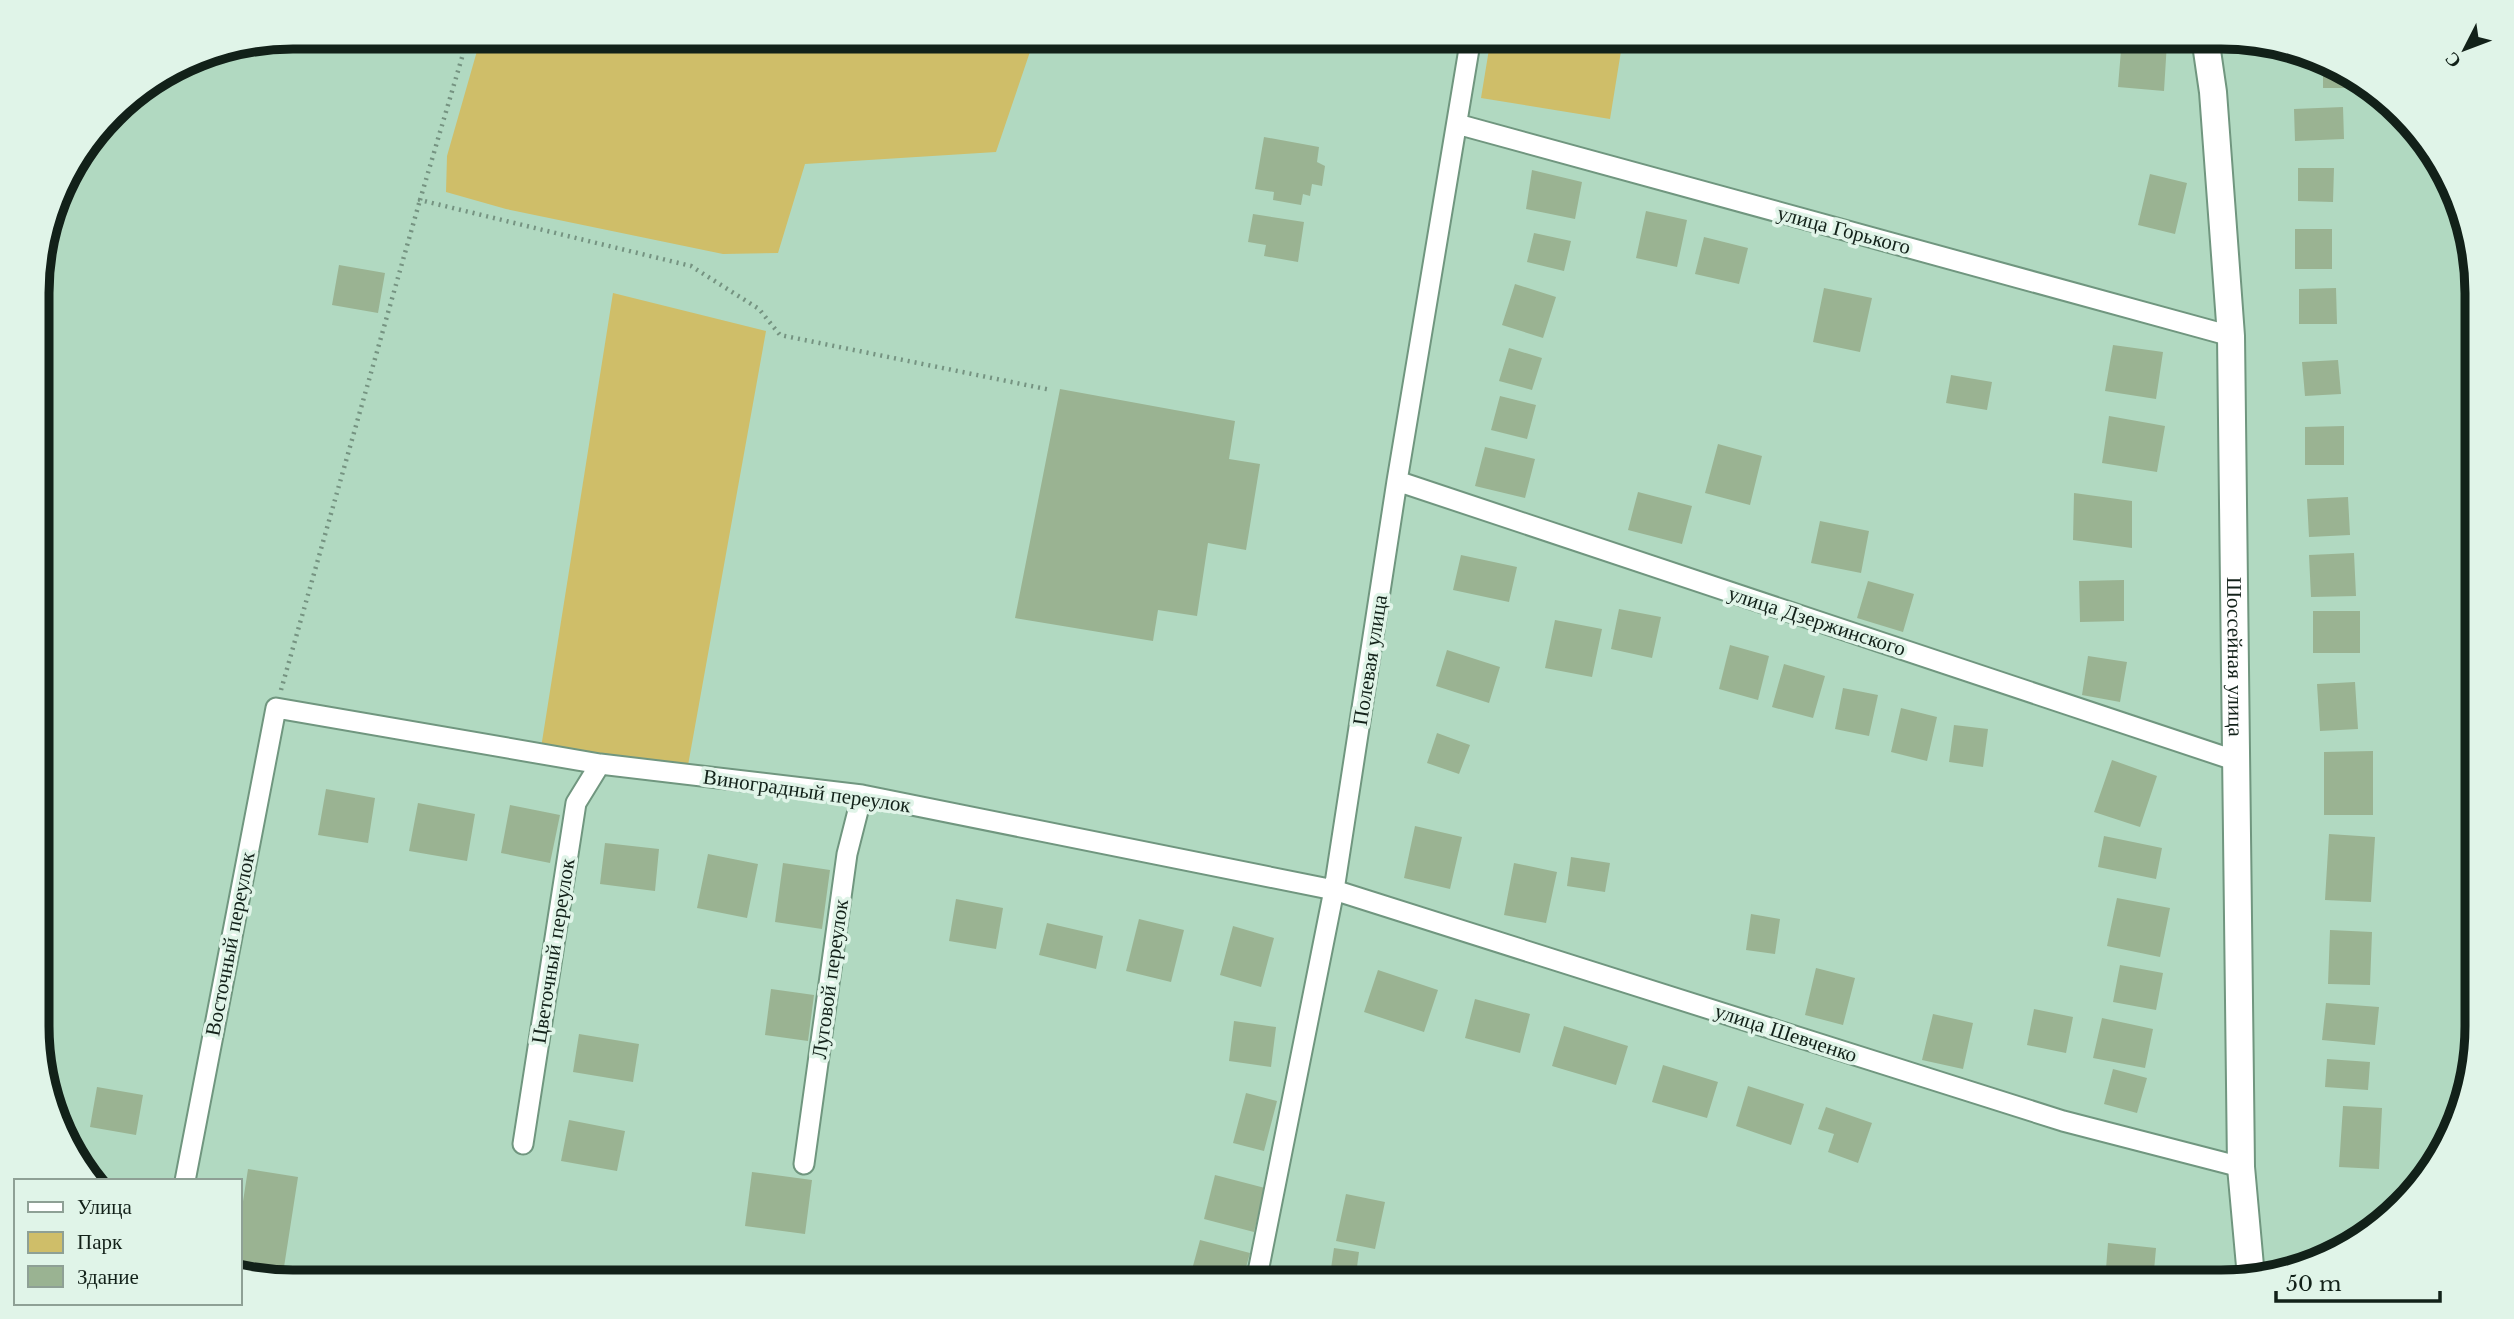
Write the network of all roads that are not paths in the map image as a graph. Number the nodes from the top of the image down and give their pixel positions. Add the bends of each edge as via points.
1 (1469, 49) edge
2 (2207, 49) edge
3 (1457, 124) junction
4 (2231, 336) junction
5 (1397, 481) junction
6 (276, 708) joint
7 (2237, 761) junction
8 (600, 764) junction
9 (862, 795) junction
10 (1334, 890) junction
11 (523, 1144) dead end
12 (804, 1164) dead end
13 (2241, 1167) junction
14 (185, 1179) edge
15 (2250, 1267) edge
16 (1258, 1270) edge

1 - 3 street, Полевая улица
2 - 4 main road, Шоссейная улица
3 - 4 street, улица Горького
3 - 5 street, Полевая улица
4 - 7 main road, Шоссейная улица
5 - 7 street, улица Дзержинского
5 - 10 street, Полевая улица
6 - 8 street, Виноградный переулок
6 - 14 street, Восточный переулок
7 - 13 main road, Шоссейная улица
8 - 9 street, Виноградный переулок
8 - 11 street, Цветочный переулок via 576,803
9 - 10 street, Виноградный переулок
9 - 12 street, Луговой переулок via 848,854
10 - 13 street, улица Шевченко via 2063,1121
10 - 16 street, Полевая улица
13 - 15 main road, Шоссейная улица

